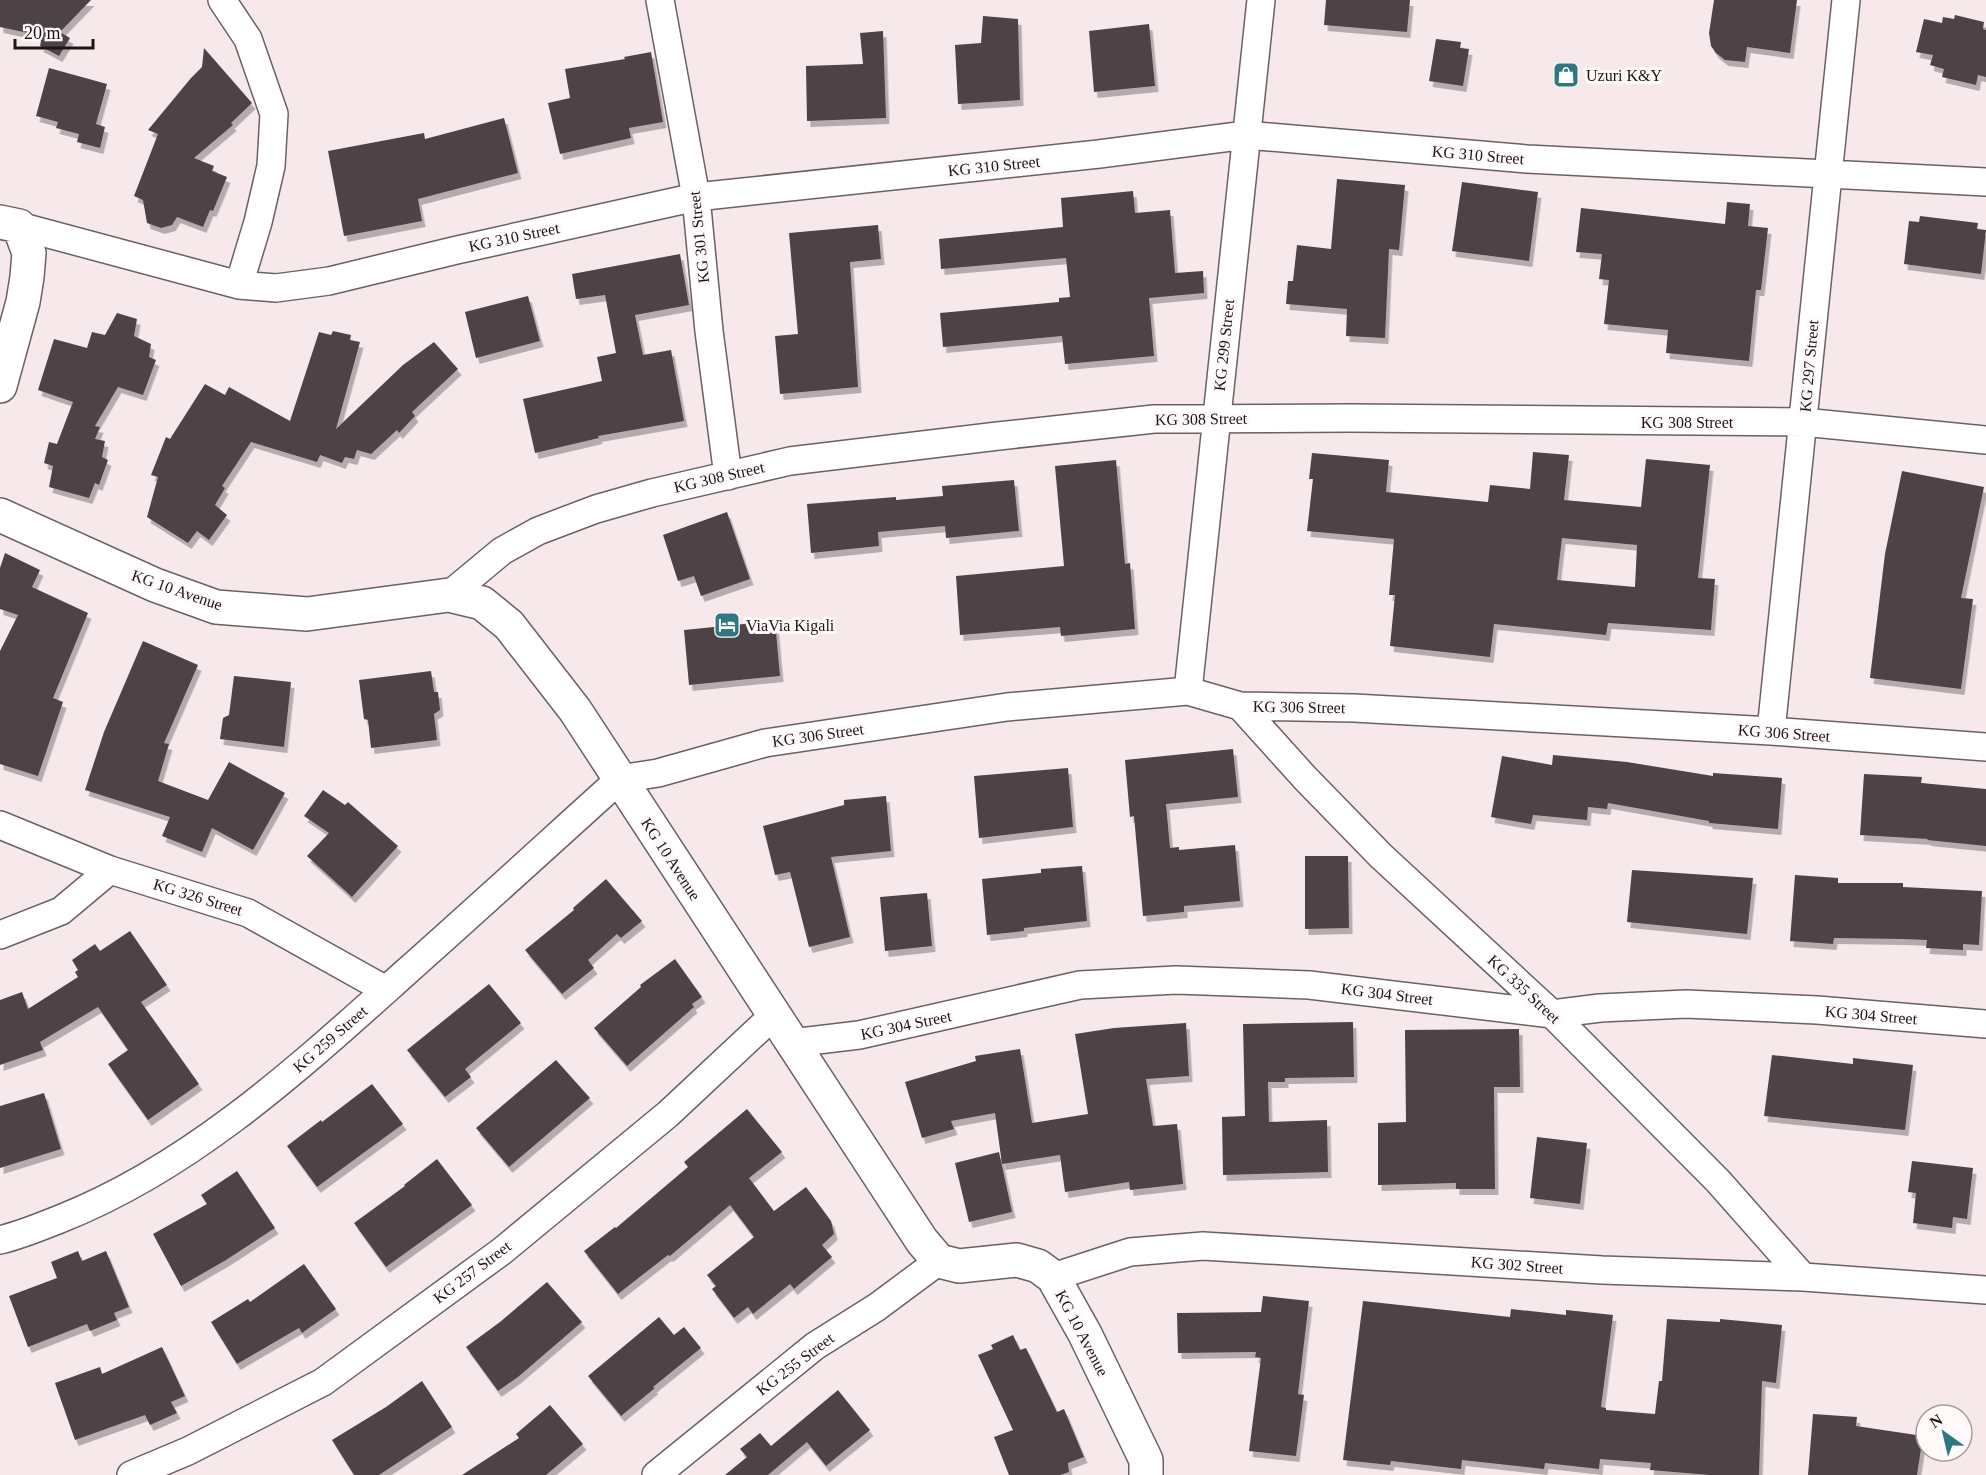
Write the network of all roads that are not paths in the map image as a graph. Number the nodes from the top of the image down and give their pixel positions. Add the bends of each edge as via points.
1 (222, 0) edge
2 (660, 0) edge
3 (1261, 0) edge
4 (1846, 0) edge
5 (1246, 135) junction
6 (1827, 175) junction
7 (1986, 182) edge
8 (696, 197) junction
9 (9, 224) edge
10 (239, 285) junction
11 (0, 386) edge
12 (1216, 419) junction
13 (1803, 422) junction
14 (1986, 440) edge
15 (728, 476) junction
16 (0, 516) edge
17 (449, 595) junction
18 (1188, 691) junction
19 (1240, 706) junction
20 (1771, 731) junction
21 (1986, 747) edge
22 (620, 779) junction
23 (0, 825) edge
24 (110, 870) junction
25 (0, 935) edge
26 (386, 990) junction
27 (775, 1014) junction
28 (1552, 1014) junction
29 (1986, 1024) edge
30 (792, 1043) junction
31 (0, 1240) edge
32 (939, 1261) junction
33 (1053, 1277) junction
34 (1803, 1277) junction
35 (1986, 1290) edge
36 (131, 1475) edge
37 (656, 1475) edge
38 (1146, 1475) edge

1 - 10 street via 248,39 274,114 271,166
2 - 8 street, KG 301 Street
3 - 5 street, KG 299 Street
4 - 6 street, KG 297 Street
5 - 6 street, KG 310 Street via 1527,159
5 - 8 street, KG 310 Street
5 - 12 street, KG 299 Street
6 - 7 street, KG 310 Street
6 - 13 street, KG 297 Street
8 - 10 street, KG 310 Street via 329,281 276,288
8 - 15 street, KG 301 Street via 708,331
9 - 10 street, KG 310 Street
9 - 11 street via 29,253 23,302
12 - 13 street, KG 308 Street
12 - 15 street, KG 308 Street via 1154,419 790,460
12 - 18 street, KG 299 Street
13 - 14 street, KG 308 Street
13 - 20 street, KG 297 Street
15 - 17 street, KG 308 Street via 607,506 538,531 502,551
16 - 17 street, KG 10 Avenue via 155,585 216,607 307,614
17 - 22 street, KG 10 Avenue via 482,603 509,625 575,710
18 - 19 street, KG 306 Street
18 - 22 street, KG 306 Street via 1007,707 765,743 658,773
19 - 20 street, KG 306 Street via 1354,708
19 - 28 street, KG 335 Street via 1381,856
20 - 21 street, KG 306 Street
22 - 26 street, KG 259 Street
22 - 27 street, KG 10 Avenue
23 - 24 street, KG 326 Street
24 - 25 street via 61,911
24 - 26 street, KG 326 Street via 248,913
26 - 31 street, KG 259 Street via 310,1059 173,1161 94,1205
27 - 30 street, KG 10 Avenue
27 - 36 street, KG 257 Street via 668,1114 502,1251 323,1382 188,1451
28 - 29 street, KG 304 Street via 1686,1004
28 - 30 street, KG 304 Street via 1309,985 1176,980 1080,985 859,1035
28 - 34 street, KG 335 Street via 1718,1180
30 - 32 street, KG 10 Avenue
32 - 33 street, KG 10 Avenue via 959,1266 1017,1260 1038,1266
32 - 37 street, KG 255 Street via 815,1346
33 - 34 street, KG 302 Street via 1130,1252 1203,1246 1602,1270
33 - 38 street, KG 10 Avenue via 1146,1460
34 - 35 street, KG 302 Street

